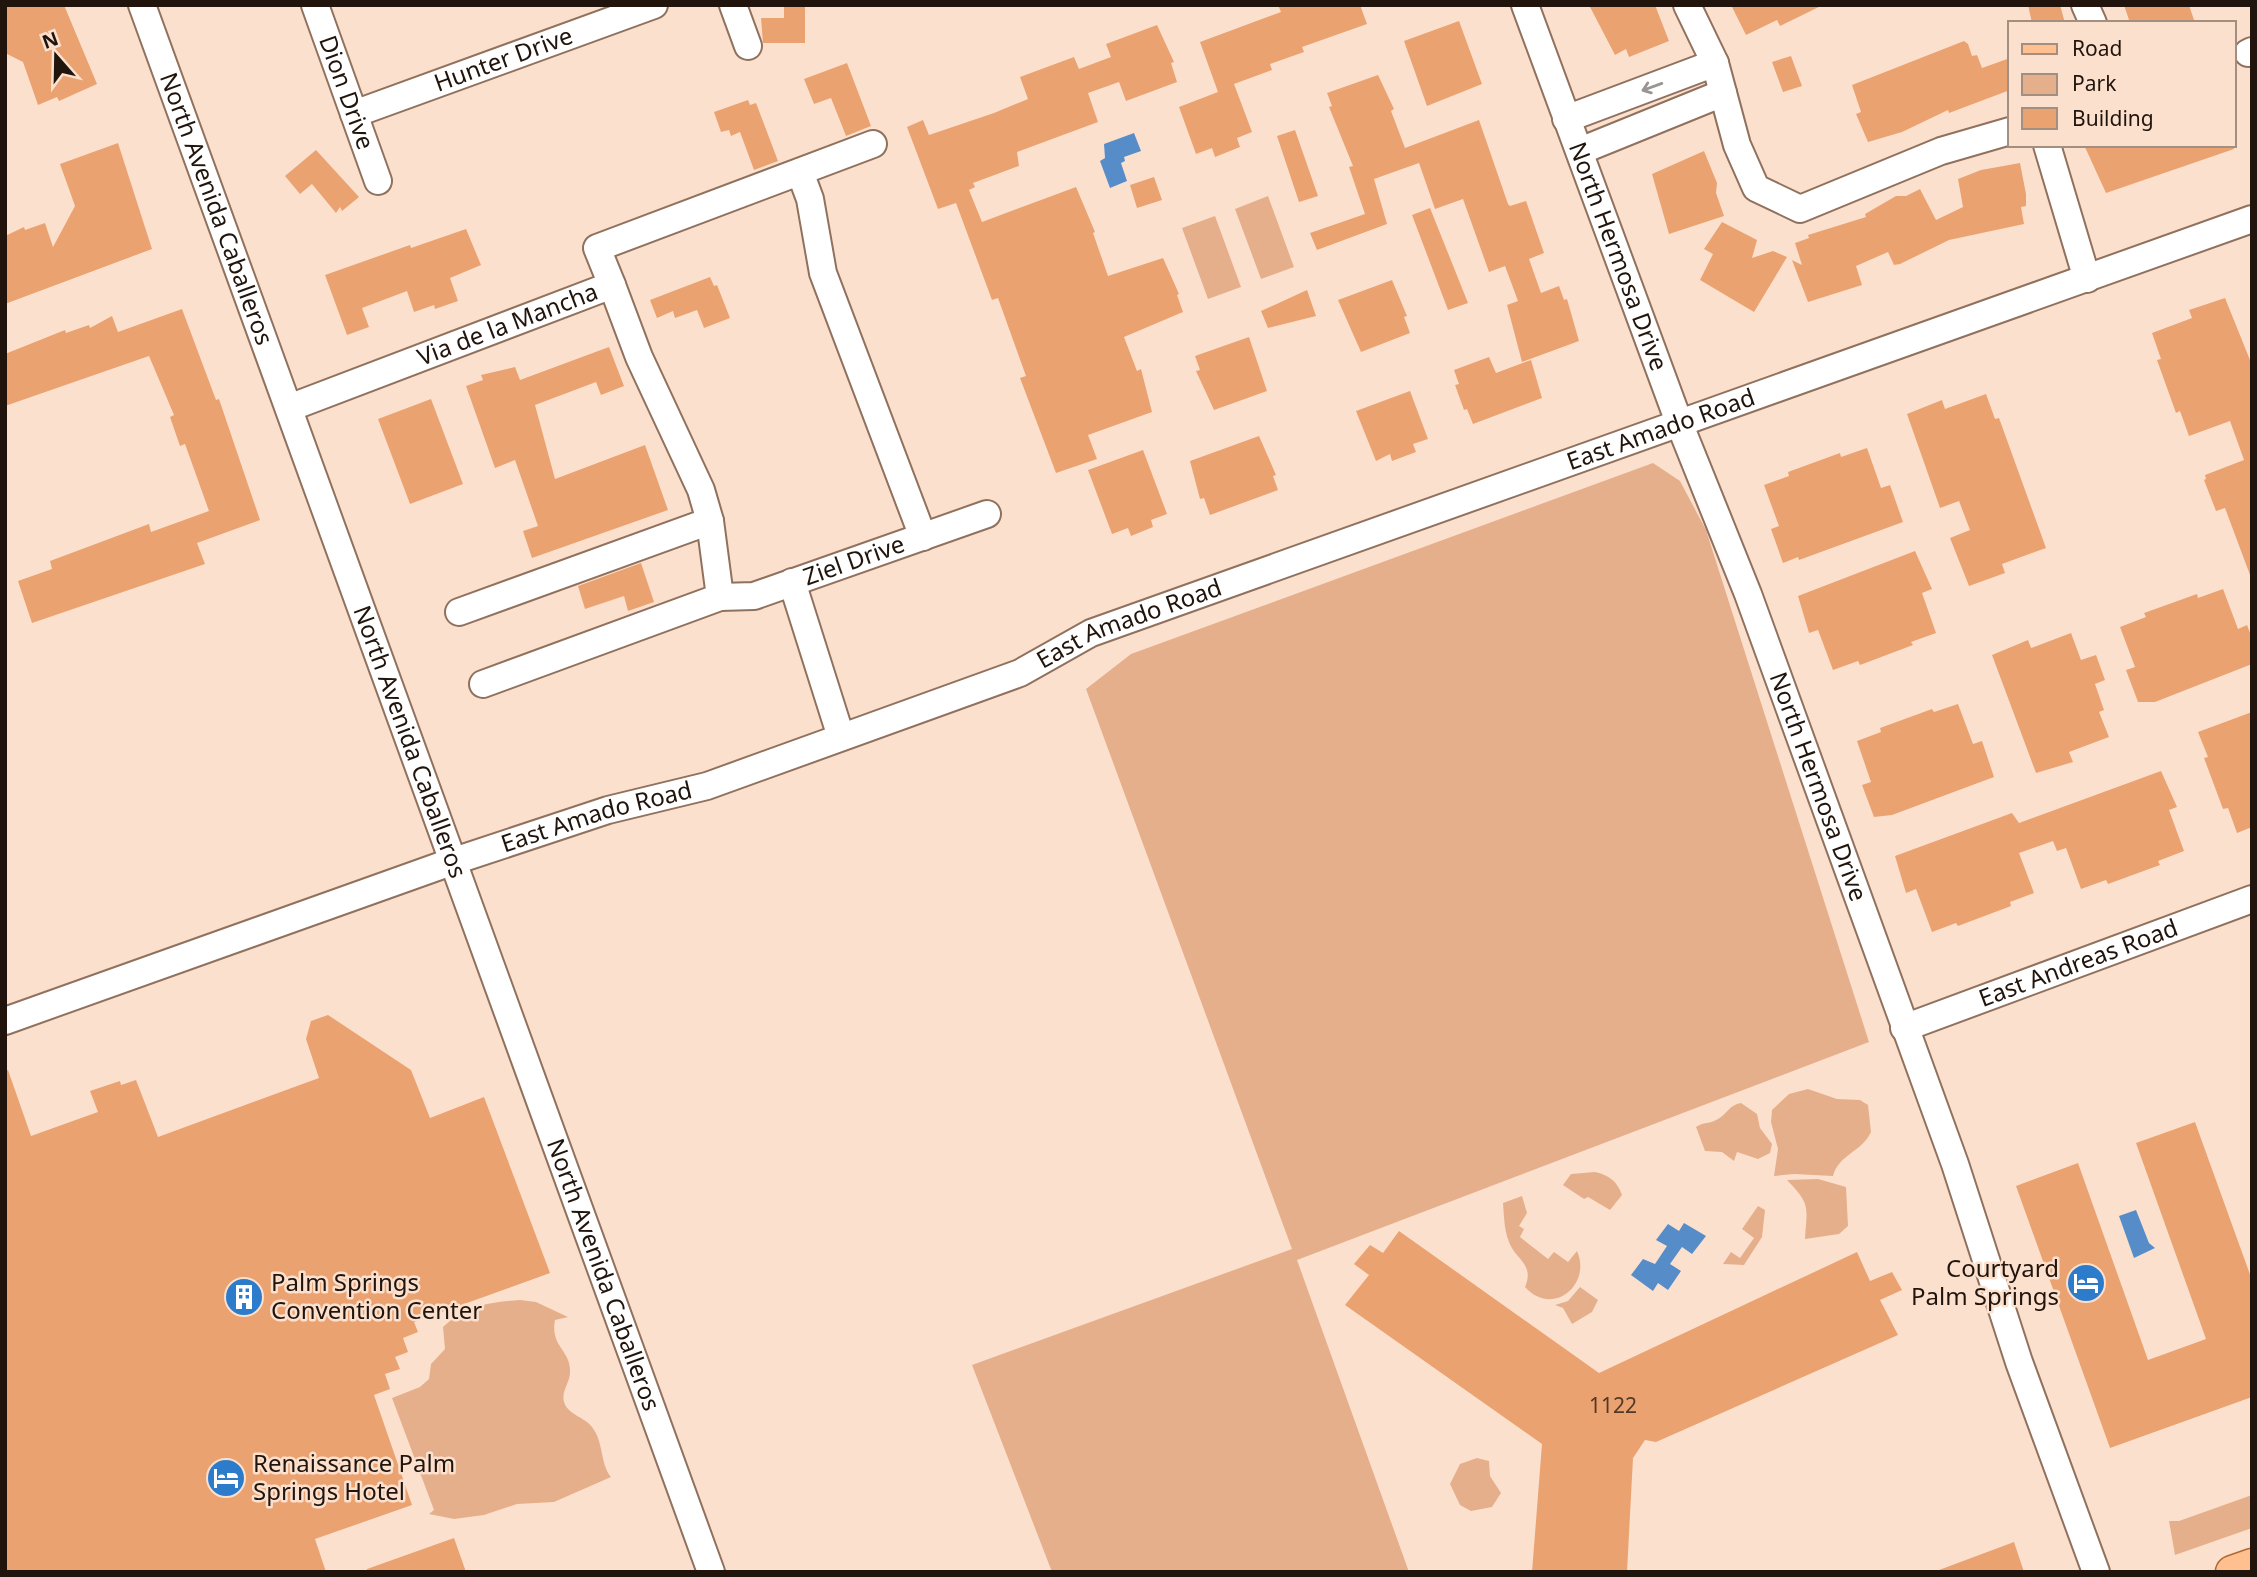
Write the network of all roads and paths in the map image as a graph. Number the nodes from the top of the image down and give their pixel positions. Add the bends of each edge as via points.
1 (142, 5) edge
2 (314, 5) edge
3 (654, 5) edge
4 (733, 5) edge
5 (1525, 5) edge
6 (1687, 5) edge
7 (2085, 5) edge
8 (2092, 21) edge
9 (748, 46) dead end
10 (1716, 63) junction
11 (1723, 93) junction
12 (354, 114) junction
13 (1566, 119) junction
14 (2008, 132) edge
15 (873, 144) dead end
16 (2048, 147) edge
17 (1580, 151) junction
18 (800, 172) junction
19 (378, 181) dead end
20 (2252, 219) edge
21 (2087, 279) junction
22 (612, 285) junction
23 (289, 408) junction
24 (1680, 425) junction
25 (987, 514) dead end
26 (710, 521) junction
27 (923, 537) junction
28 (792, 582) junction
29 (720, 597) junction
30 (459, 612) dead end
31 (483, 684) dead end
32 (841, 737) junction
33 (451, 862) junction
34 (2252, 899) edge
35 (5, 1021) edge
36 (1904, 1028) junction
37 (2252, 1565) edge
38 (711, 1572) edge
39 (2096, 1572) edge
40 (2232, 1572) edge

1 - 23 street, North Avenida Caballeros
2 - 12 street, Dion Drive
3 - 12 street, Hunter Drive
4 - 9 street
5 - 13 street, North Hermosa Drive
6 - 10 street
7 - 8 street
10 - 11 street
10 -> 13 street
11 - 14 street via 1737,145 1756,188 1800,209 1941,151
11 - 17 street
12 - 19 street, Dion Drive
13 - 17 street, North Hermosa Drive
15 - 18 street, Via de la Mancha
16 - 21 street
17 - 24 street, North Hermosa Drive
18 - 22 street, Via de la Mancha via 597,248
18 - 27 street via 810,199 823,273
20 - 21 street, East Amado Road
21 - 24 street, East Amado Road
22 - 23 street, Via de la Mancha
22 - 26 street via 644,369 701,490
23 - 33 street, North Avenida Caballeros
24 - 32 street, East Amado Road via 1091,633 1020,673
24 - 36 street, North Hermosa Drive via 1748,594
25 - 27 street, Ziel Drive
26 - 29 street
26 - 30 street
27 - 28 street, Ziel Drive
28 - 29 street, Ziel Drive via 754,596
28 - 32 street
29 - 31 street, Ziel Drive
32 - 33 street, East Amado Road via 707,786 608,810
33 - 35 street, East Amado Road
33 - 38 street, North Avenida Caballeros
34 - 36 street, East Andreas Road
36 - 39 street, North Hermosa Drive
37 - 40 main road

